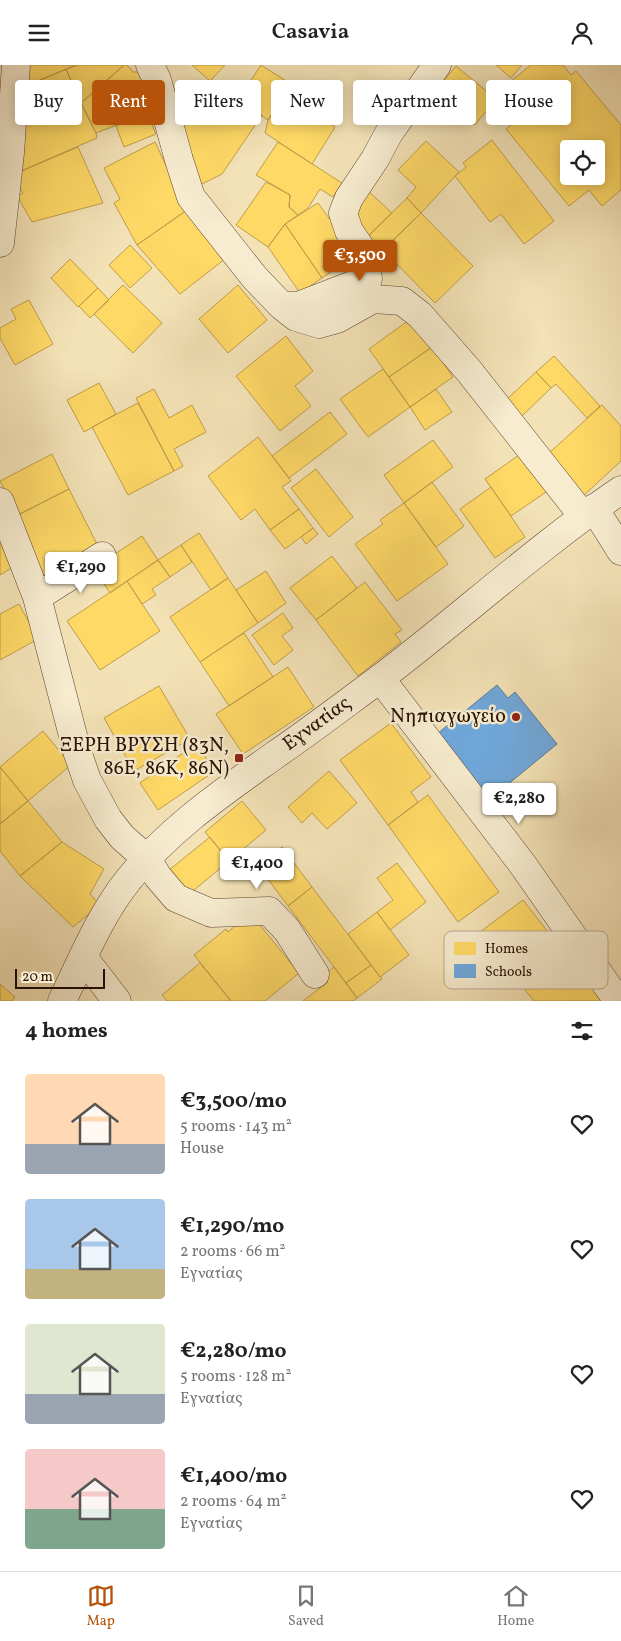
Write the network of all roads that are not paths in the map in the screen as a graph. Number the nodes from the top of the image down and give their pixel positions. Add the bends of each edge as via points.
1 (16, 65) edge
2 (150, 65) edge
3 (437, 65) edge
4 (0, 243) edge
5 (371, 289) junction
6 (621, 490) edge
7 (0, 502) edge
8 (588, 512) junction
9 (621, 551) edge
10 (102, 556) dead end
11 (37, 597) junction
12 (380, 678) junction
13 (147, 859) junction
14 (569, 931) edge
15 (83, 957) junction
16 (315, 974) dead end
17 (608, 987) edge
18 (62, 1001) edge
19 (117, 1001) edge
20 (618, 1001) edge

1 - 4 street
2 - 5 street via 192,197 254,279 296,317 319,324 337,319
3 - 5 street via 389,133 348,198 343,213 349,231 360,247
5 - 8 street via 402,301 420,315
6 - 8 street, Εγνατίας
7 - 11 street
8 - 9 street
8 - 12 street, Εγνατίας
10 - 11 street
11 - 13 street via 87,780 108,819 122,837
12 - 13 street, Εγνατίας via 210,801 166,838
12 - 14 street via 523,865
13 - 15 street, Εγνατίας via 106,911
13 - 16 street via 176,898 211,913 269,911 287,930
15 - 18 street, Εγνατίας
15 - 19 street
17 - 20 street

